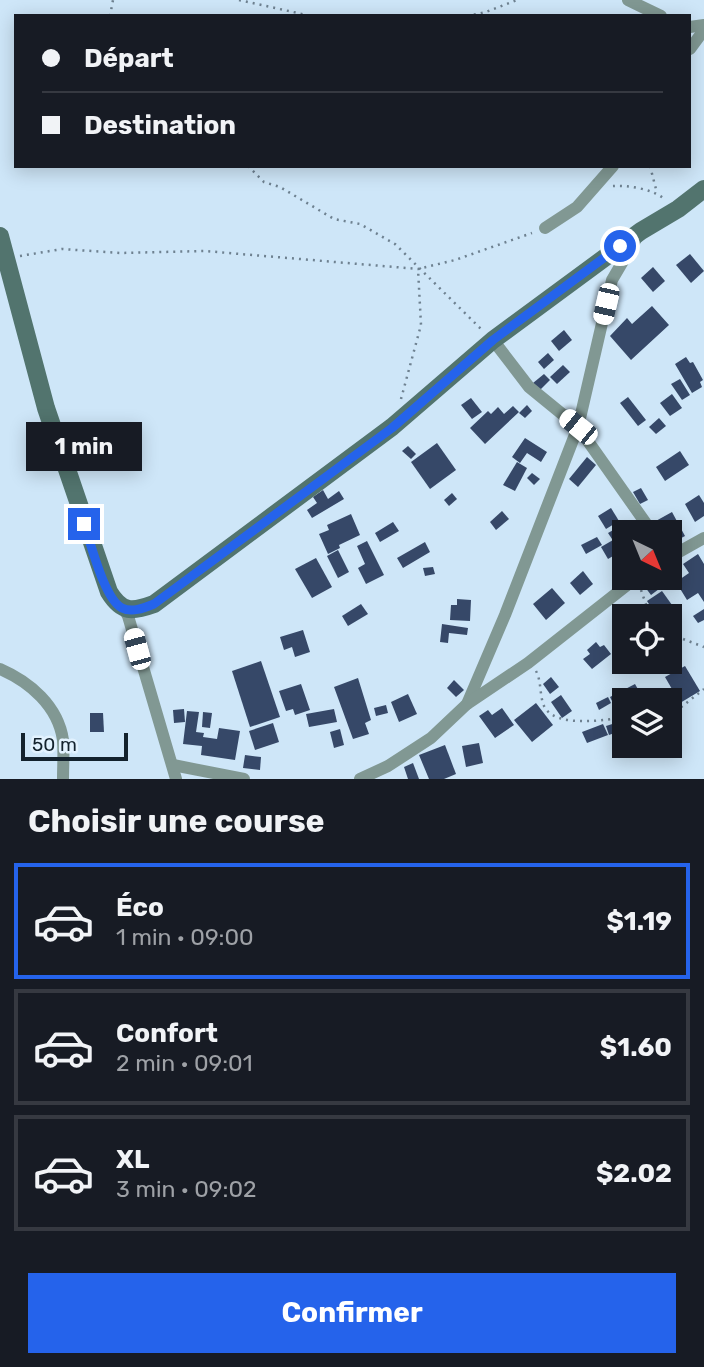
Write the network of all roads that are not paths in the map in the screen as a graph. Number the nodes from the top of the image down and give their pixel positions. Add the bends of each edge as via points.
1 (628, 0) edge
2 (657, 14) edge
3 (704, 28) edge
4 (691, 48) edge
5 (610, 168) edge
6 (704, 189) edge
7 (545, 228) road end
8 (641, 231) junction
9 (0, 236) edge
10 (493, 340) junction
11 (578, 427) junction
12 (644, 520) edge
13 (704, 538) edge
14 (682, 550) edge
15 (628, 590) edge
16 (124, 609) junction
17 (0, 669) edge
18 (467, 704) junction
19 (173, 765) junction
20 (208, 776) edge
21 (63, 779) edge
22 (176, 779) edge
23 (244, 779) edge
24 (360, 779) edge

1 - 2 street
3 - 4 street
5 - 7 street via 577,207
6 - 8 main road
8 - 10 main road
8 - 11 street via 612,280
9 - 16 main road via 76,501 109,592
10 - 11 street via 528,387
10 - 16 main road via 392,428 154,604
11 - 12 street
11 - 18 street
13 - 14 street
15 - 18 street
16 - 19 street
17 - 21 street via 49,705 62,740
18 - 24 street via 431,738
19 - 20 street
19 - 22 street
20 - 23 street

